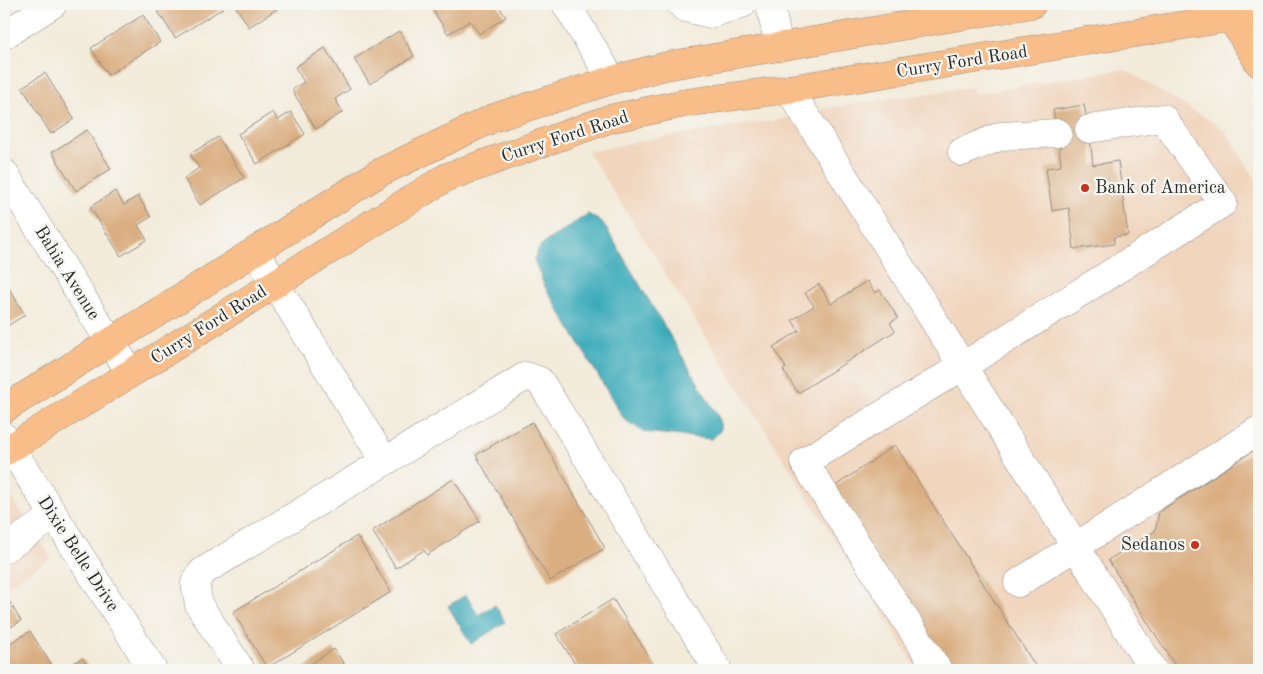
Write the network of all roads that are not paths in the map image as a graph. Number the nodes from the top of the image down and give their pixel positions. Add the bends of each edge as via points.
1 (53, 4) edge
2 (566, 4) edge
3 (680, 4) edge
4 (742, 4) edge
5 (770, 4) edge
6 (1032, 4) edge
7 (961, 10) edge
8 (1226, 11) edge
9 (1259, 13) edge
10 (4, 35) edge
11 (779, 47) junction
12 (1259, 63) edge
13 (612, 80) junction
14 (789, 89) junction
15 (1089, 129) dead end
16 (1058, 133) dead end
17 (962, 152) dead end
18 (4, 173) edge
19 (447, 177) junction
20 (255, 251) junction
21 (275, 283) junction
22 (110, 342) junction
23 (963, 366) junction
24 (131, 372) junction
25 (4, 409) edge
26 (1259, 430) edge
27 (6, 446) edge
28 (385, 462) junction
29 (54, 516) junction
30 (1076, 546) junction
31 (4, 549) edge
32 (1018, 583) dead end
33 (153, 670) edge
34 (241, 670) edge
35 (718, 670) edge
36 (938, 670) edge
37 (1153, 670) edge

1 - 10 street
2 - 13 street
3 - 4 street via 710,14
5 - 11 street
6 - 7 main road
7 - 11 main road
8 - 9 main road, Curry Ford Road
8 - 12 main road
8 - 14 main road, Curry Ford Road
11 - 13 main road via 666,66
13 - 19 main road via 603,98 576,112 481,147
13 - 20 main road via 492,118 379,173
14 - 19 main road, Curry Ford Road via 685,103 609,119
14 - 23 street
15 - 23 street via 1163,118 1223,203
16 - 17 street via 1001,136
18 - 22 street, Bahia Avenue
19 - 21 main road, Curry Ford Road
20 - 21 street
20 - 22 main road
21 - 24 main road, Curry Ford Road
21 - 28 street
22 - 24 street, Bahia Avenue
22 - 25 main road
23 - 30 street
23 - 36 street via 804,462
24 - 27 main road, Curry Ford Road
26 - 30 street
27 - 29 street, Dixie Belle Drive
28 - 34 street via 202,572 195,583 199,605
28 - 35 street via 526,376 540,380
29 - 31 street
29 - 33 street, Dixie Belle Drive
30 - 32 street
30 - 37 street

